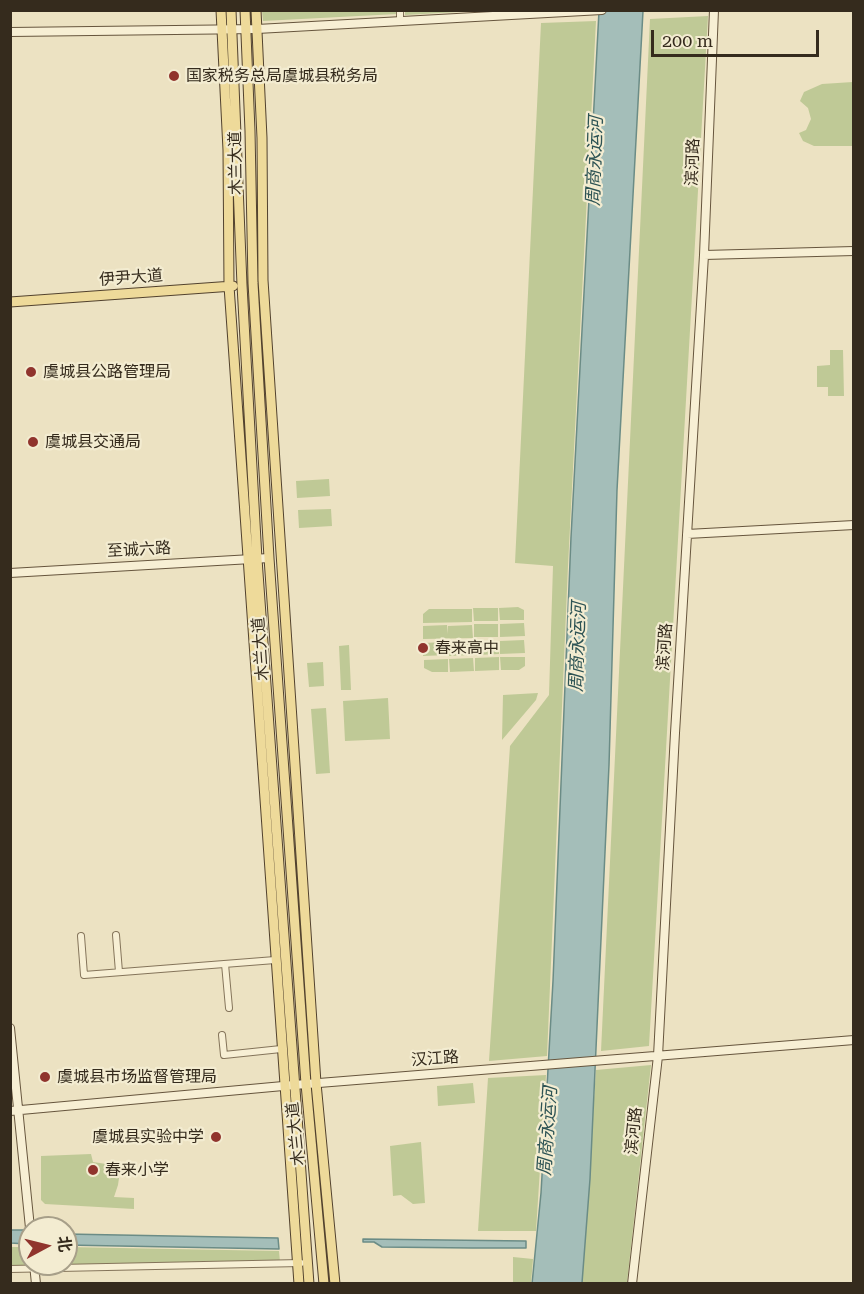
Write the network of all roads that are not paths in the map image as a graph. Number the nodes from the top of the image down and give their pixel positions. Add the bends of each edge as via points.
1 (221, 10) edge
2 (231, 10) edge
3 (245, 10) edge
4 (256, 10) edge
5 (400, 10) edge
6 (602, 10) edge
7 (714, 10) edge
8 (592, 11) edge
9 (400, 22) junction
10 (227, 29) junction
11 (246, 29) junction
12 (257, 29) junction
13 (10, 32) edge
14 (854, 251) edge
15 (704, 255) junction
16 (253, 284) junction
17 (242, 285) junction
18 (229, 286) junction
19 (10, 302) edge
20 (854, 525) edge
21 (687, 534) junction
22 (268, 558) junction
23 (252, 559) junction
24 (10, 573) edge
25 (116, 935) dead end
26 (81, 936) dead end
27 (275, 960) junction
28 (225, 964) junction
29 (119, 972) junction
30 (229, 1008) dead end
31 (10, 1028) edge
32 (222, 1035) dead end
33 (854, 1040) edge
34 (281, 1049) junction
35 (658, 1056) junction
36 (311, 1083) junction
37 (294, 1085) junction
38 (284, 1086) junction
39 (14, 1111) edge
40 (28, 1216) edge
41 (302, 1263) junction
42 (78, 1266) edge
43 (299, 1284) edge
44 (309, 1284) edge
45 (324, 1284) edge
46 (335, 1284) edge
47 (632, 1284) edge

1 - 10 main road
2 - 10 main road, 木兰大道
3 - 11 main road, 木兰大道
4 - 12 main road
5 - 9 street
6 - 8 street
7 - 15 street, 滨河路
8 - 9 street
9 - 12 street
10 - 11 street
10 - 13 street
10 - 17 main road, 木兰大道
10 - 18 main road
11 - 12 street
11 - 16 main road, 木兰大道
12 - 36 main road via 263,280
14 - 15 street
15 - 21 street, 滨河路
16 - 17 main road, 伊尹大道
16 - 22 main road, 木兰大道
17 - 18 main road, 伊尹大道
17 - 23 main road, 木兰大道
18 - 19 main road, 伊尹大道
18 - 23 main road
20 - 21 street
21 - 35 street, 滨河路
22 - 23 street, 至诚六路
22 - 36 main road, 木兰大道
23 - 24 street, 至诚六路
23 - 27 main road
23 - 37 main road, 木兰大道
25 - 29 street
26 - 29 street via 84,975
27 - 28 street
27 - 34 main road
28 - 29 street
28 - 30 street
31 - 39 street
32 - 34 street via 224,1055
33 - 35 street, 汉江路
34 - 38 main road
35 - 36 street, 汉江路
35 - 47 street, 滨河路
36 - 37 street, 汉江路
36 - 45 main road, 木兰大道
36 - 46 main road
37 - 38 street, 汉江路
37 - 41 main road, 木兰大道
38 - 39 street, 汉江路
38 - 41 main road
39 - 40 street
41 - 42 street
41 - 43 main road
41 - 44 main road, 木兰大道

